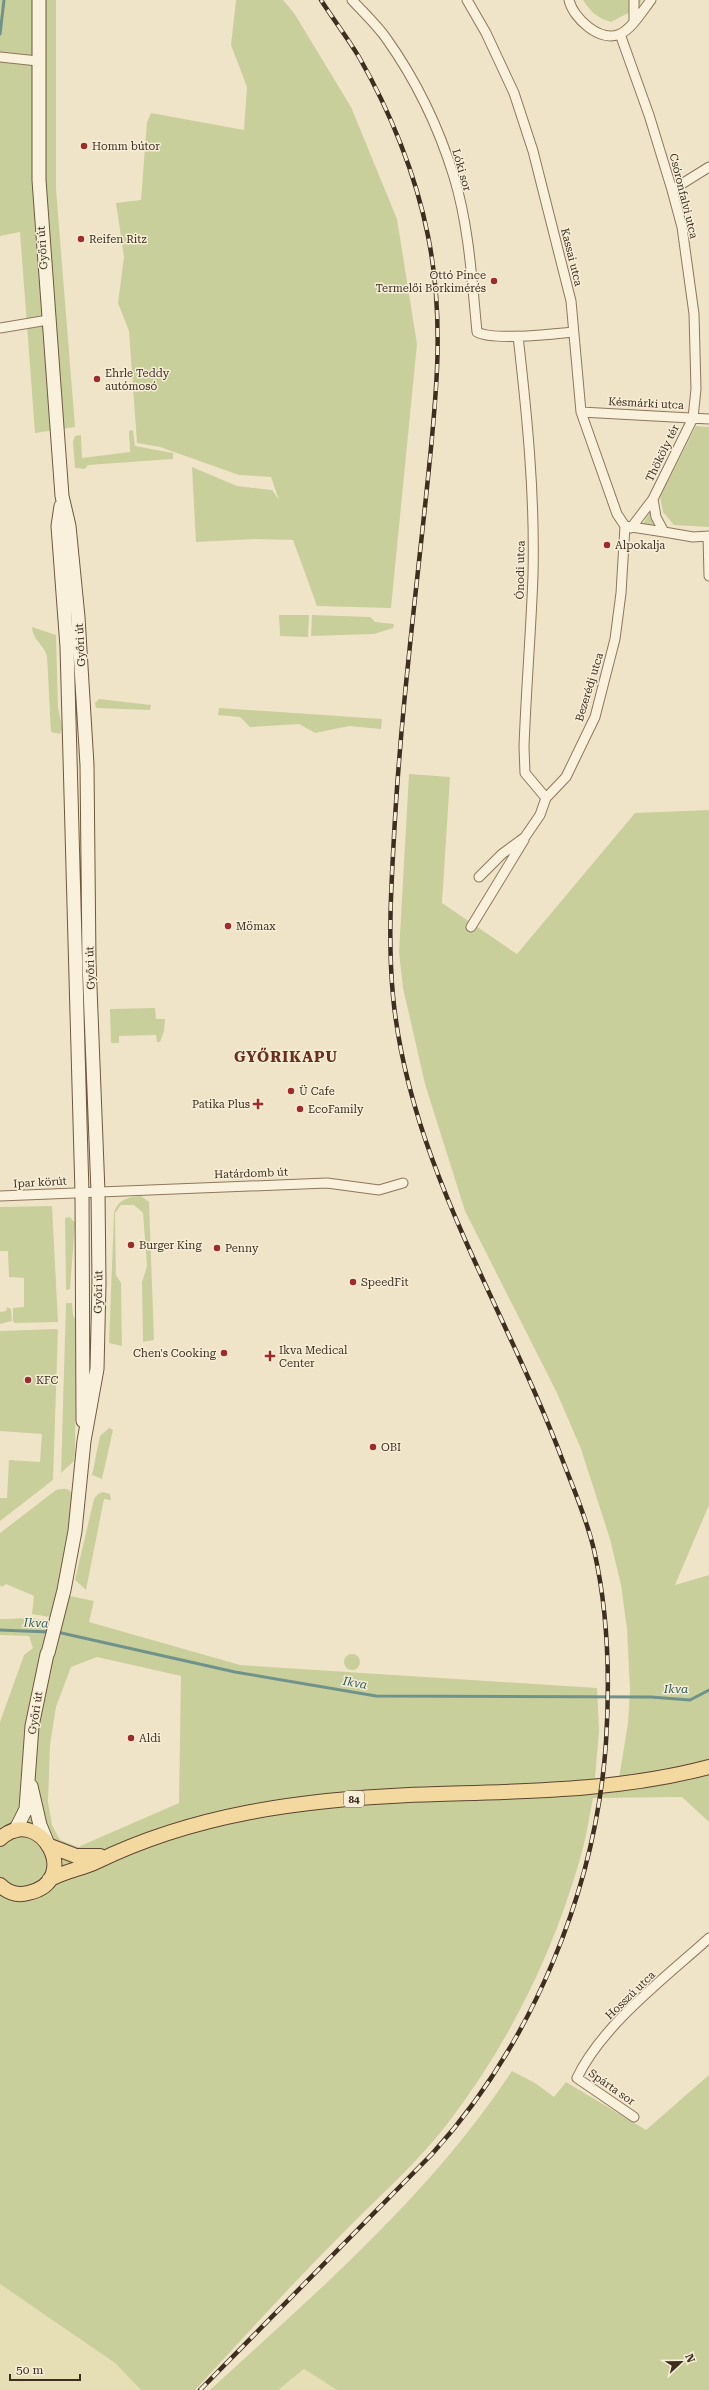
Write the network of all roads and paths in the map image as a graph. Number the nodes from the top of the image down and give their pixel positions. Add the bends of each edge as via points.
1 (39, 0) edge
2 (352, 0) edge
3 (467, 0) edge
4 (569, 0) edge
5 (634, 0) edge
6 (651, 0) edge
7 (634, 22) junction
8 (620, 34) junction
9 (2, 58) edge
10 (38, 61) junction
11 (709, 167) edge
12 (672, 190) junction
13 (48, 320) junction
14 (0, 328) edge
15 (572, 332) junction
16 (518, 336) junction
17 (581, 412) junction
18 (693, 418) junction
19 (709, 418) edge
20 (62, 496) junction
21 (653, 499) junction
22 (628, 527) junction
23 (664, 532) junction
24 (708, 536) edge
25 (709, 576) edge
26 (546, 798) junction
27 (525, 837) junction
28 (479, 877) dead end
29 (471, 927) dead end
30 (403, 1183) dead end
31 (98, 1192) junction
32 (82, 1193) junction
33 (0, 1196) edge
34 (84, 1441) junction
35 (709, 1767) edge
36 (27, 1772) junction
37 (15, 1831) junction
38 (0, 1839) edge
39 (48, 1844) junction
40 (109, 1855) junction
41 (49, 1880) junction
42 (0, 1886) edge
43 (17, 1895) junction
44 (0, 1897) edge
45 (709, 1938) edge
46 (577, 2078) joint
47 (634, 2117) dead end

1 - 10 main road, Győri út
2 - 16 street, Lóki sor via 386,38 416,86 436,127 454,178 463,220 477,332 493,336
3 - 15 street, Kassai utca via 486,33 514,93 526,126 571,301
4 - 8 street via 577,16 592,30
5 - 7 street
6 - 7 street
7 - 8 street
8 - 12 street, Csóronfalvi utca
9 - 10 street
10 - 13 main road, Győri út via 39,180
11 - 12 street
12 - 18 street, Csóronfalvi utca via 682,227 694,314 696,389
13 - 14 street
13 - 20 main road, Győri út
15 - 16 street
15 - 17 street, Kassai utca
16 - 26 street, Ónodi utca via 531,458 532,512 533,575 524,740 526,774
17 - 18 street, Késmárki utca
17 - 22 street, Kassai utca via 617,514
18 - 19 street, Késmárki utca
18 - 21 street, Thököly tér
20 - 31 main road, Győri út via 69,526 78,617 86,765 89,962
20 - 32 main road, Győri út via 58,526 67,647
21 - 22 street, Thököly tér
21 - 23 street, Thököly tér via 656,516
22 - 23 street
22 - 26 street, Bezerédj utca via 615,639 599,703 586,738 569,771
23 - 24 street via 693,537
24 - 25 street
26 - 27 street, Bezerédj utca via 540,815
27 - 28 street, Bezerédj utca via 502,854
27 - 29 street, Bezerédj utca
30 - 31 street, Határdomb út via 379,1190 328,1183
31 - 32 street, Határdomb út
31 - 34 main road, Győri út via 97,1370
32 - 33 street, Ipar körút
32 - 34 main road, Győri út
34 - 36 main road, Győri út via 75,1531 57,1618 35,1703
35 - 40 main road, 84 via 678,1775 609,1786 394,1796 286,1806 211,1820 163,1834
36 - 37 main road, Győri út via 26,1809
36 - 39 main road, Győri út via 40,1825
37 - 38 main road
37 - 39 main road, 84 via 33,1832
39 - 40 main road, 84 via 76,1856
39 - 41 main road via 54,1862
40 - 41 main road, 84
41 - 43 main road, 84 via 33,1892
42 - 43 main road
43 - 44 main road, 84
45 - 46 street, Hosszú utca via 632,2008 590,2053
46 - 47 street, Spárta sor

